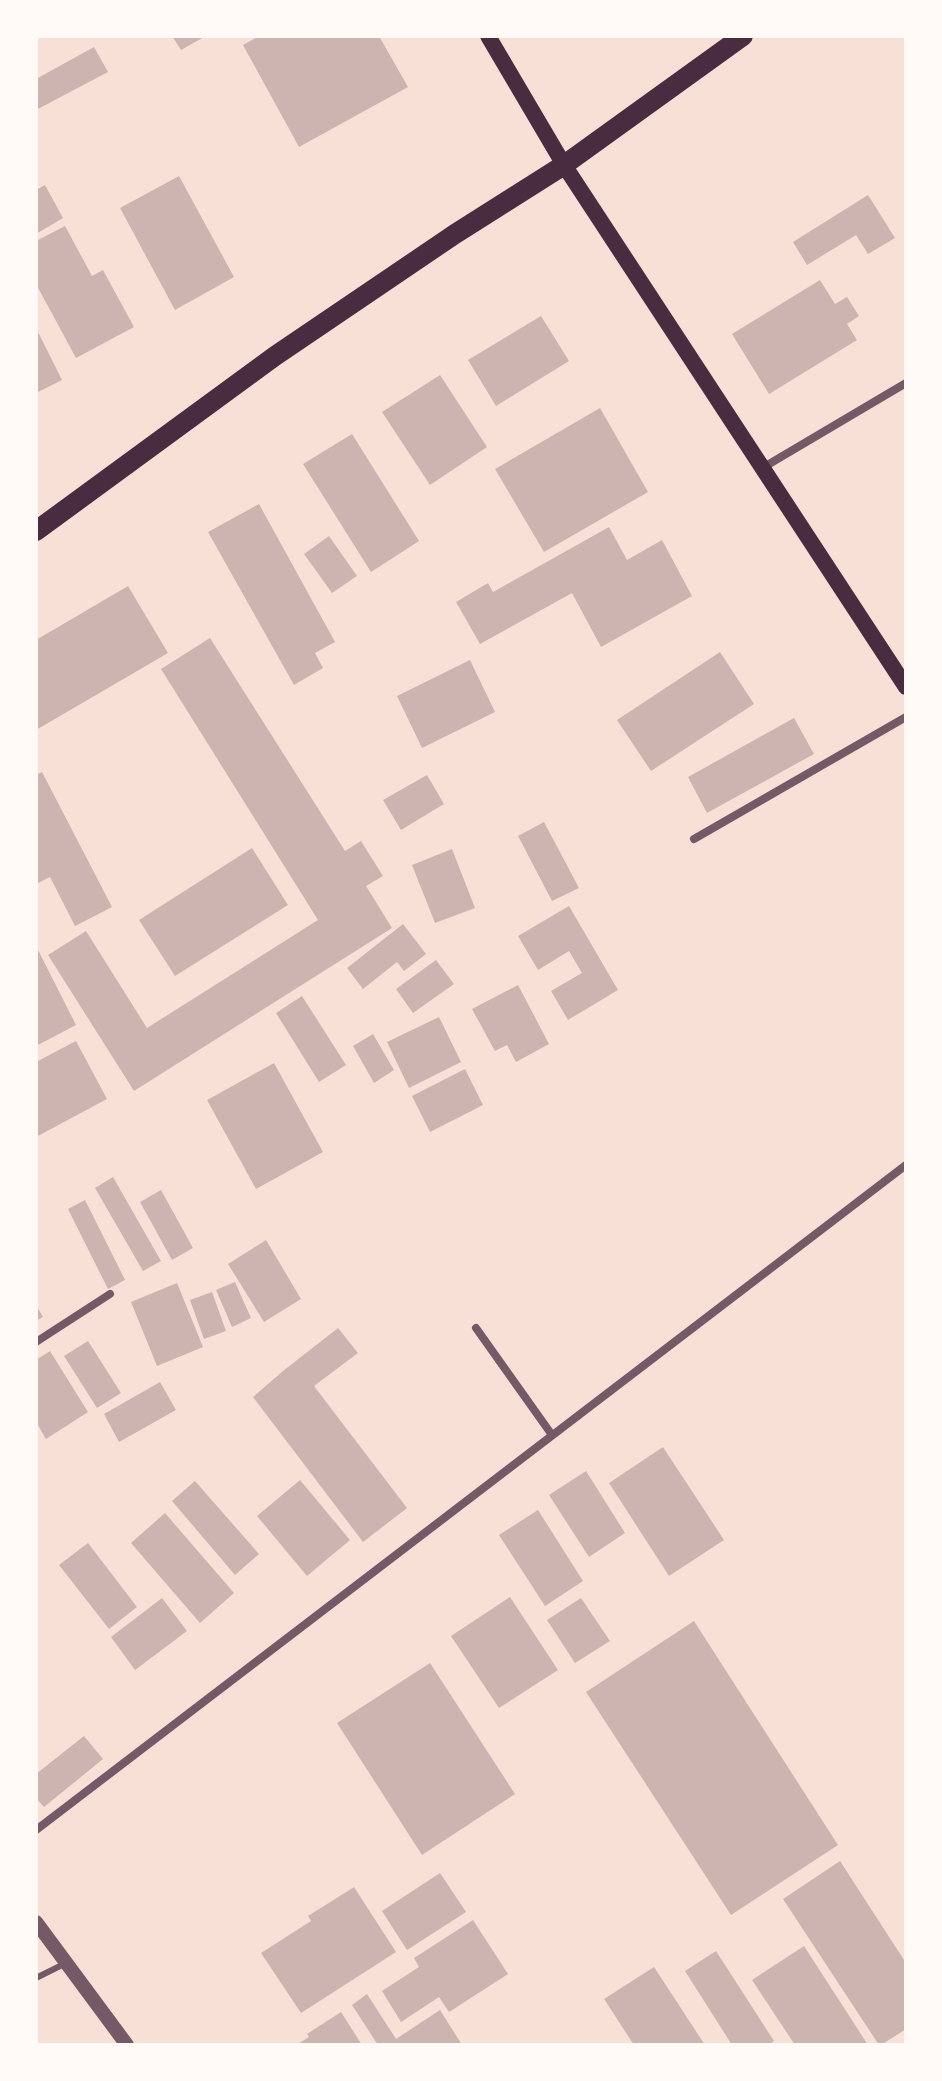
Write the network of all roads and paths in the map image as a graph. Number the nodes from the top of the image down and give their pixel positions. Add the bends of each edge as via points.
1 (488, 36) edge
2 (743, 36) edge
3 (564, 165) junction
4 (906, 383) edge
5 (764, 467) junction
6 (36, 531) edge
7 (906, 687) edge
8 (906, 717) edge
9 (694, 839) dead end
10 (906, 1165) edge
11 (110, 1294) dead end
12 (476, 1328) dead end
13 (36, 1342) edge
14 (552, 1435) junction
15 (36, 1830) edge
16 (36, 1922) edge
17 (66, 1963) junction
18 (36, 1978) edge
19 (127, 2045) edge

1 - 3 main road
2 - 3 main road
3 - 5 main road
3 - 6 main road via 275,356
4 - 5 street
5 - 7 main road
8 - 9 street
10 - 14 street
11 - 13 street
12 - 14 street
14 - 15 street
16 - 17 street
17 - 18 lane
17 - 19 street

